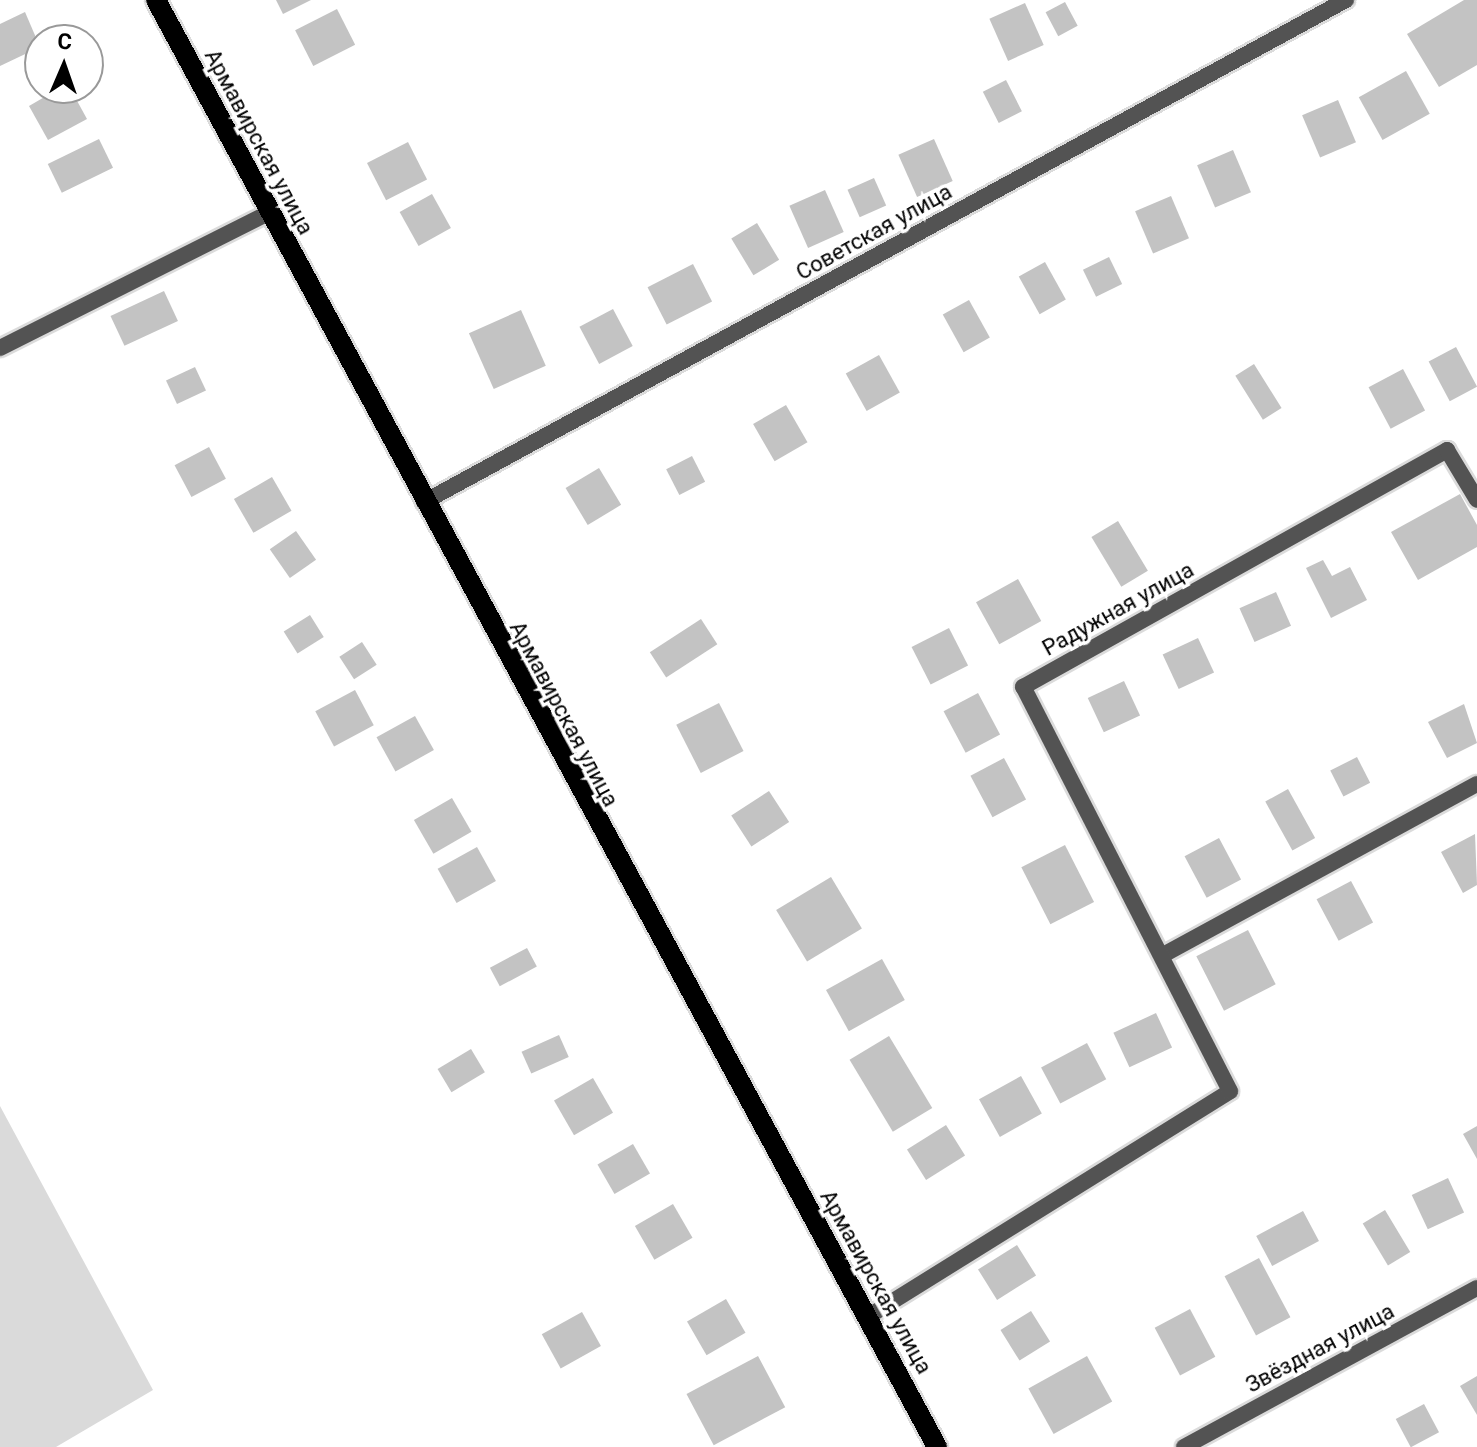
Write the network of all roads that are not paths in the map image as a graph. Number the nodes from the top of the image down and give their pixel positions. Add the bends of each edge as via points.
1 (156, 0) edge
2 (1346, 0) edge
3 (269, 213) junction
4 (0, 348) edge
5 (1477, 500) edge
6 (424, 502) junction
7 (1477, 784) edge
8 (1165, 954) junction
9 (1477, 1288) edge
10 (869, 1316) junction
11 (937, 1447) edge
12 (1184, 1447) edge

1 - 3 main road, Армавирская улица
2 - 6 street, Советская улица
3 - 4 street
3 - 6 main road, Армавирская улица
5 - 8 street, Радужная улица via 1447,450 1023,687
6 - 10 main road, Армавирская улица
7 - 8 street
8 - 10 street, Радужная улица via 1230,1091
9 - 12 street, Звёздная улица
10 - 11 main road, Армавирская улица

